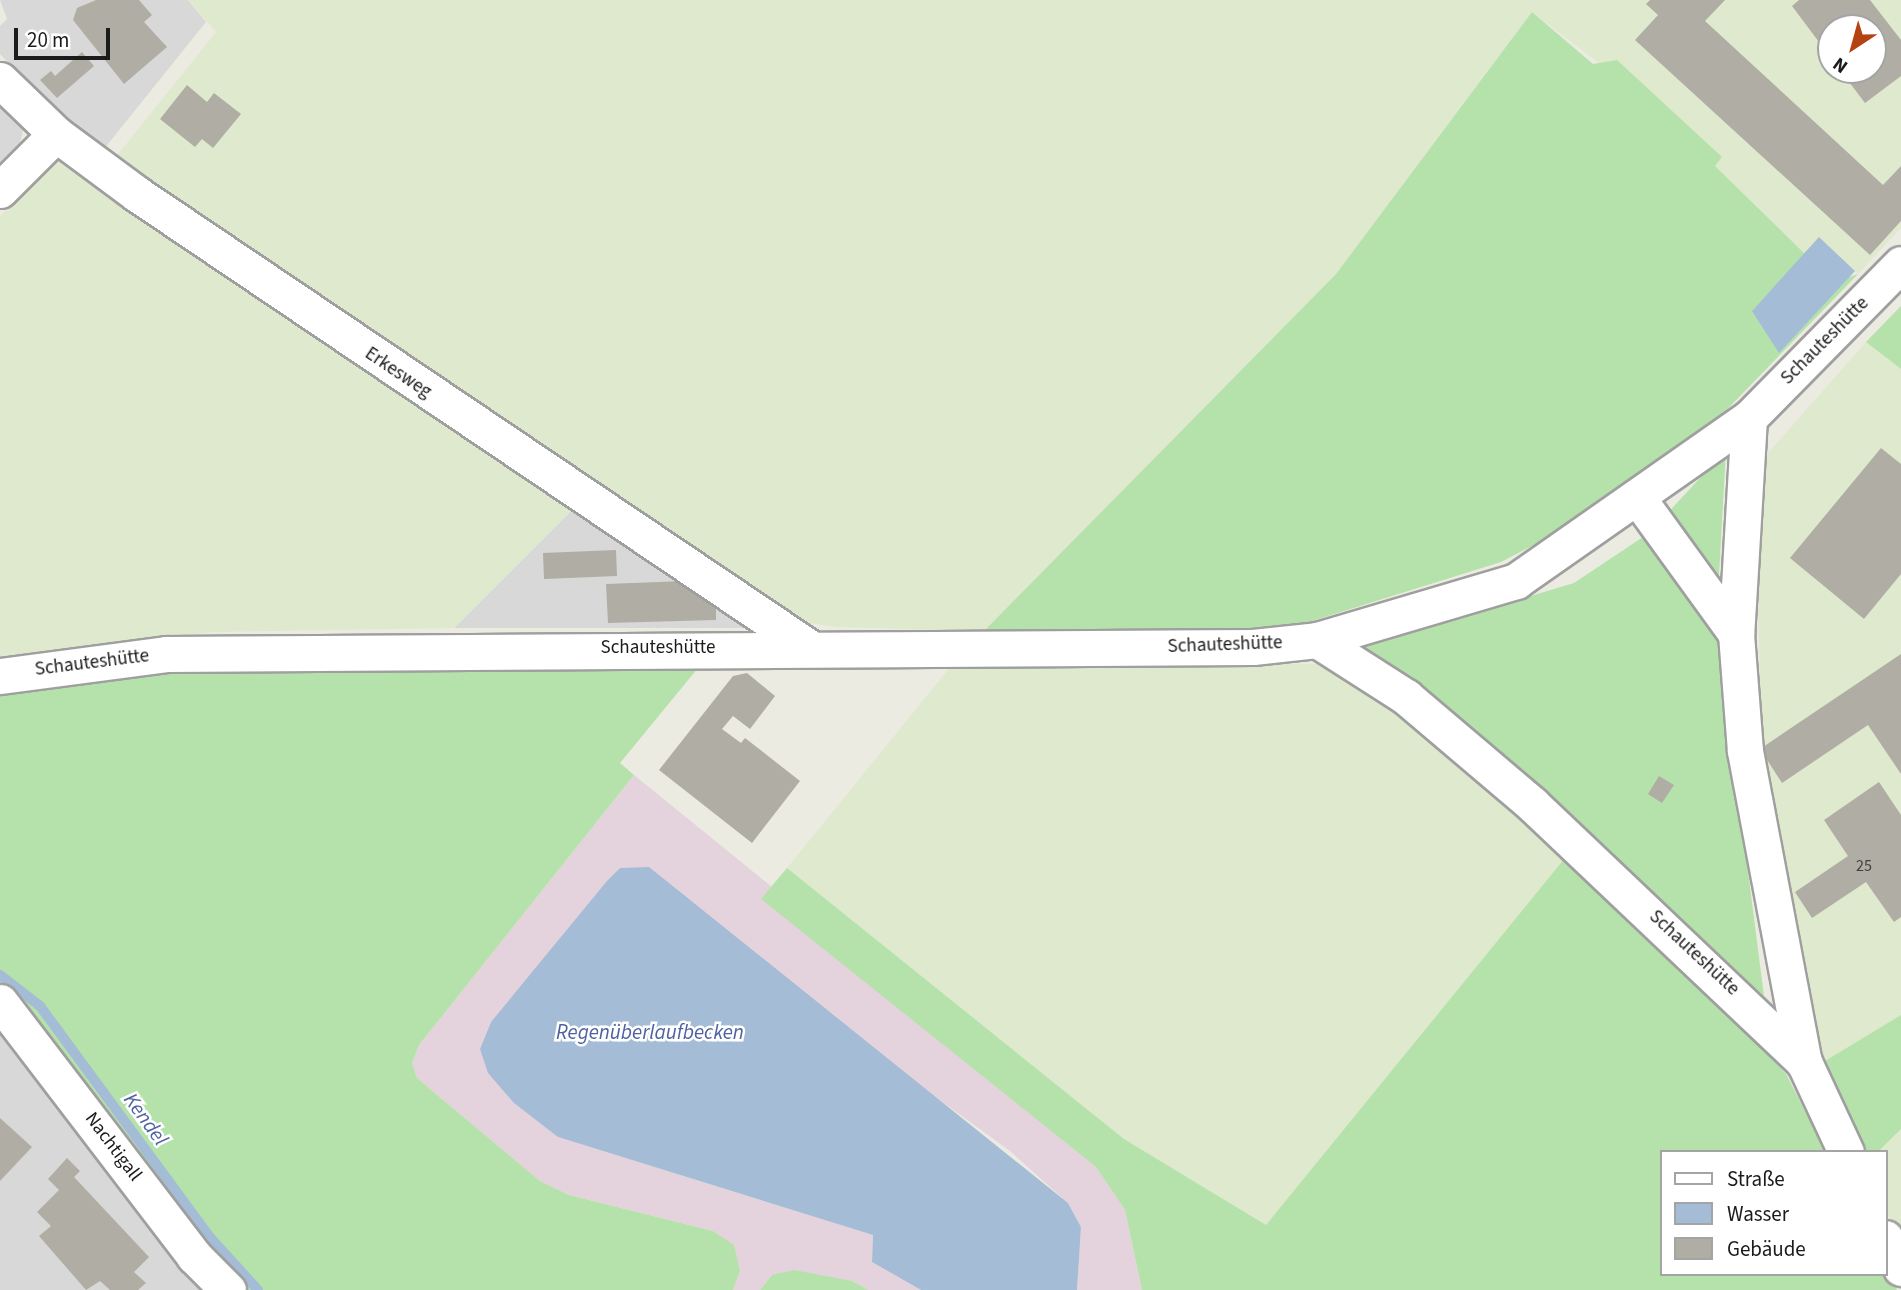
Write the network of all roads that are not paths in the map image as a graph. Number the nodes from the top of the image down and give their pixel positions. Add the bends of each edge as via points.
1 (0, 80) edge
2 (56, 134) junction
3 (0, 190) edge
4 (1901, 264) edge
5 (1749, 418) junction
6 (1637, 497) junction
7 (1736, 634) junction
8 (1317, 640) junction
9 (810, 648) junction
10 (0, 676) edge
11 (0, 1002) edge
12 (1804, 1062) junction
13 (1845, 1150) edge
14 (1887, 1242) edge
15 (1901, 1268) edge
16 (228, 1290) edge

1 - 2 street, Erkesweg
2 - 3 street
2 - 9 street, Erkesweg via 572,492
4 - 5 street, Schauteshütte
5 - 6 street, Schauteshütte
5 - 7 street, Schauteshütte
6 - 7 street
6 - 8 street, Schauteshütte via 1516,581
7 - 12 street, Schauteshütte via 1745,751
8 - 9 street, Schauteshütte via 1253,647
8 - 12 street, Schauteshütte via 1406,697 1532,804
9 - 10 street, Schauteshütte via 166,654
11 - 16 street, Nachtigall via 194,1256
12 - 13 street, Schauteshütte
14 - 15 street

